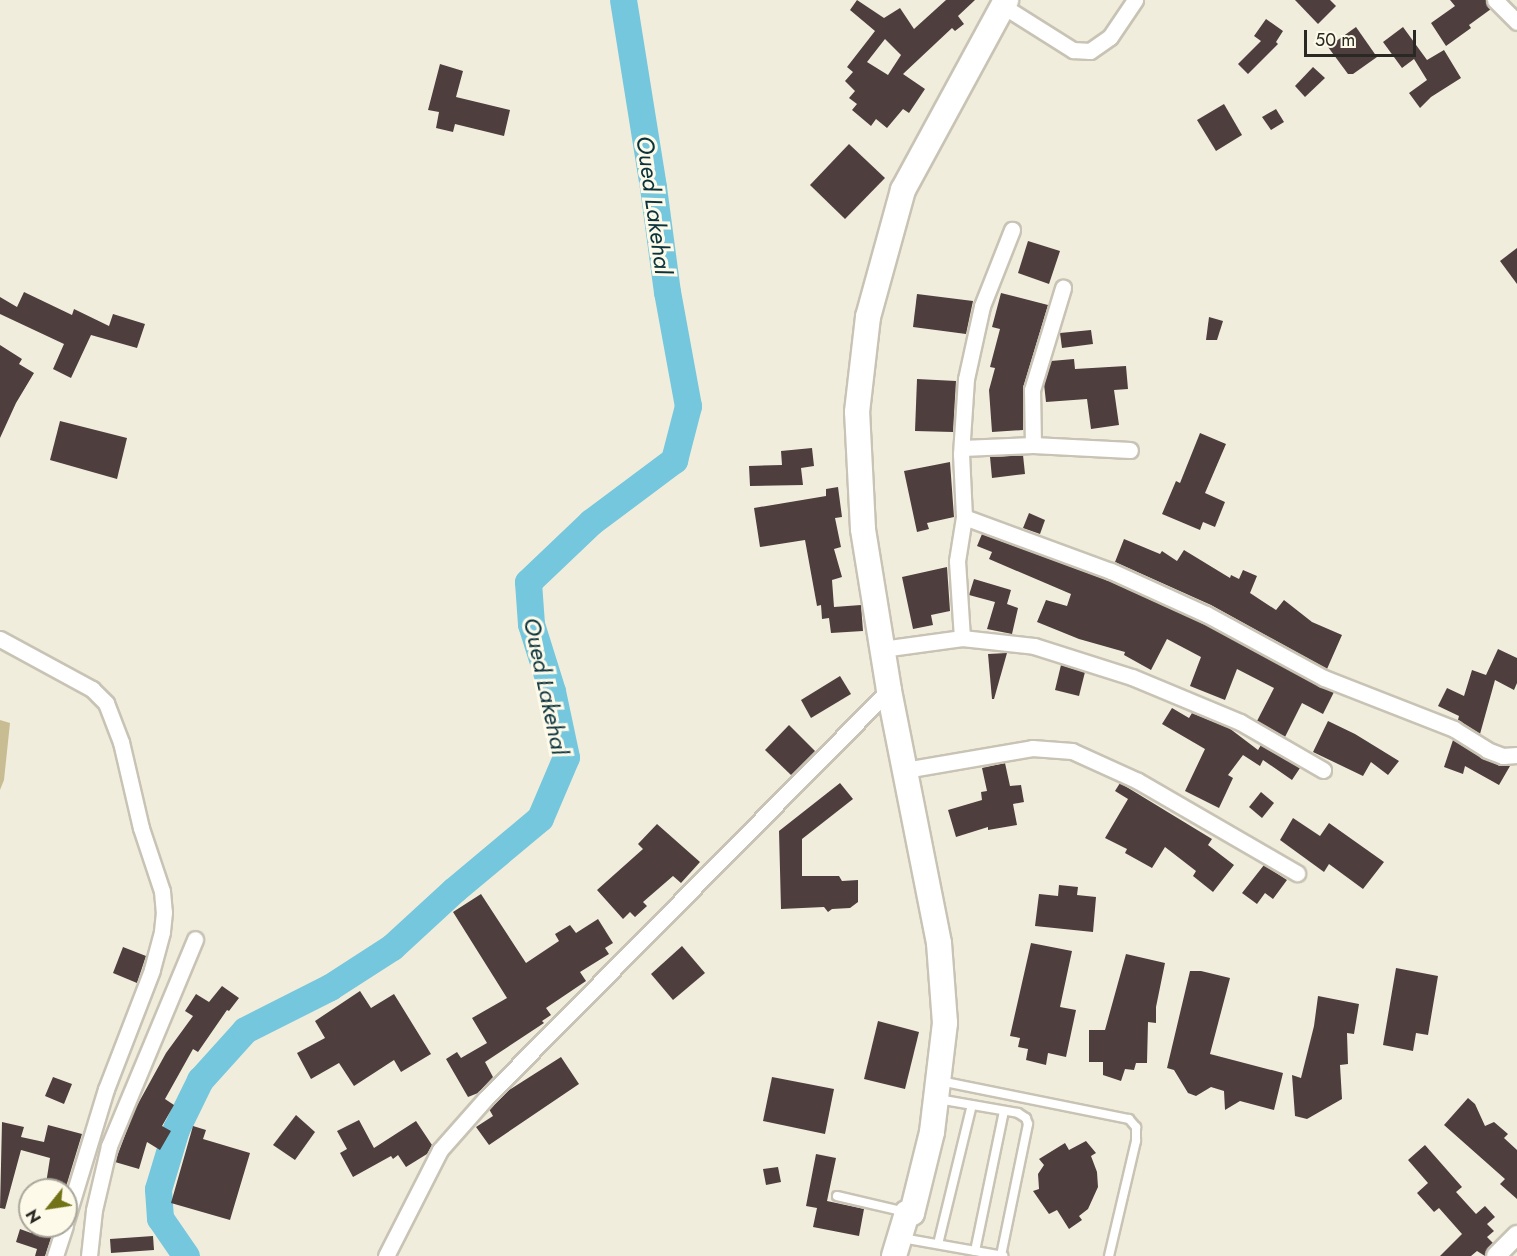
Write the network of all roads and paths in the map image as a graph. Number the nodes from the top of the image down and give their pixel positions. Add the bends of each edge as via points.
1 (1135, 0) edge
2 (1495, 0) edge
3 (1005, 3) edge
4 (1517, 22) edge
5 (1012, 230) dead end
6 (1063, 288) dead end
7 (1033, 445) junction
8 (962, 448) junction
9 (1131, 450) dead end
10 (964, 517) junction
11 (962, 638) junction
12 (0, 639) edge
13 (882, 649) junction
14 (888, 690) junction
15 (1517, 755) edge
16 (905, 770) junction
17 (1323, 770) dead end
18 (1297, 873) dead end
19 (195, 939) dead end
20 (937, 1089) junction
21 (972, 1105) junction
22 (1004, 1111) junction
23 (78, 1181) edge
24 (837, 1196) dead end
25 (907, 1213) junction
26 (1517, 1234) edge
27 (60, 1238) edge
28 (938, 1244) junction
29 (898, 1247) edge
30 (975, 1251) junction
31 (55, 1256) edge
32 (89, 1256) edge
33 (386, 1256) edge
34 (1002, 1256) edge
35 (1109, 1256) edge
36 (1496, 1256) edge

1 - 3 street via 1110,37 1090,51 1073,50
2 - 4 street
3 - 13 highway via 903,190 868,317 857,411 863,530
5 - 8 street via 982,306 966,379
6 - 7 street via 1032,390
7 - 8 street
7 - 9 street
8 - 10 street
10 - 11 street via 957,561
10 - 15 street via 1111,571 1206,614 1324,678 1454,729 1487,750 1503,756
11 - 13 street
11 - 17 street via 1034,646 1132,677 1240,722
12 - 23 street via 92,689 106,703 121,742 141,828 162,891 163,922 152,970 106,1089
13 - 14 highway
14 - 16 highway
14 - 33 street via 486,1098 440,1150
16 - 18 street via 1032,748 1072,751 1138,781
16 - 20 highway via 939,944 945,1023
19 - 32 street via 109,1146 94,1210
20 - 21 lane
20 - 25 highway via 932,1132 912,1212
20 - 35 lane via 1129,1119 1136,1127 1136,1140
21 - 22 lane
21 - 28 lane
22 - 30 lane
22 - 34 lane via 1018,1113 1028,1124
24 - 25 lane
25 - 29 highway
26 - 36 street
27 - 31 street
28 - 29 lane
28 - 30 lane
30 - 34 lane

